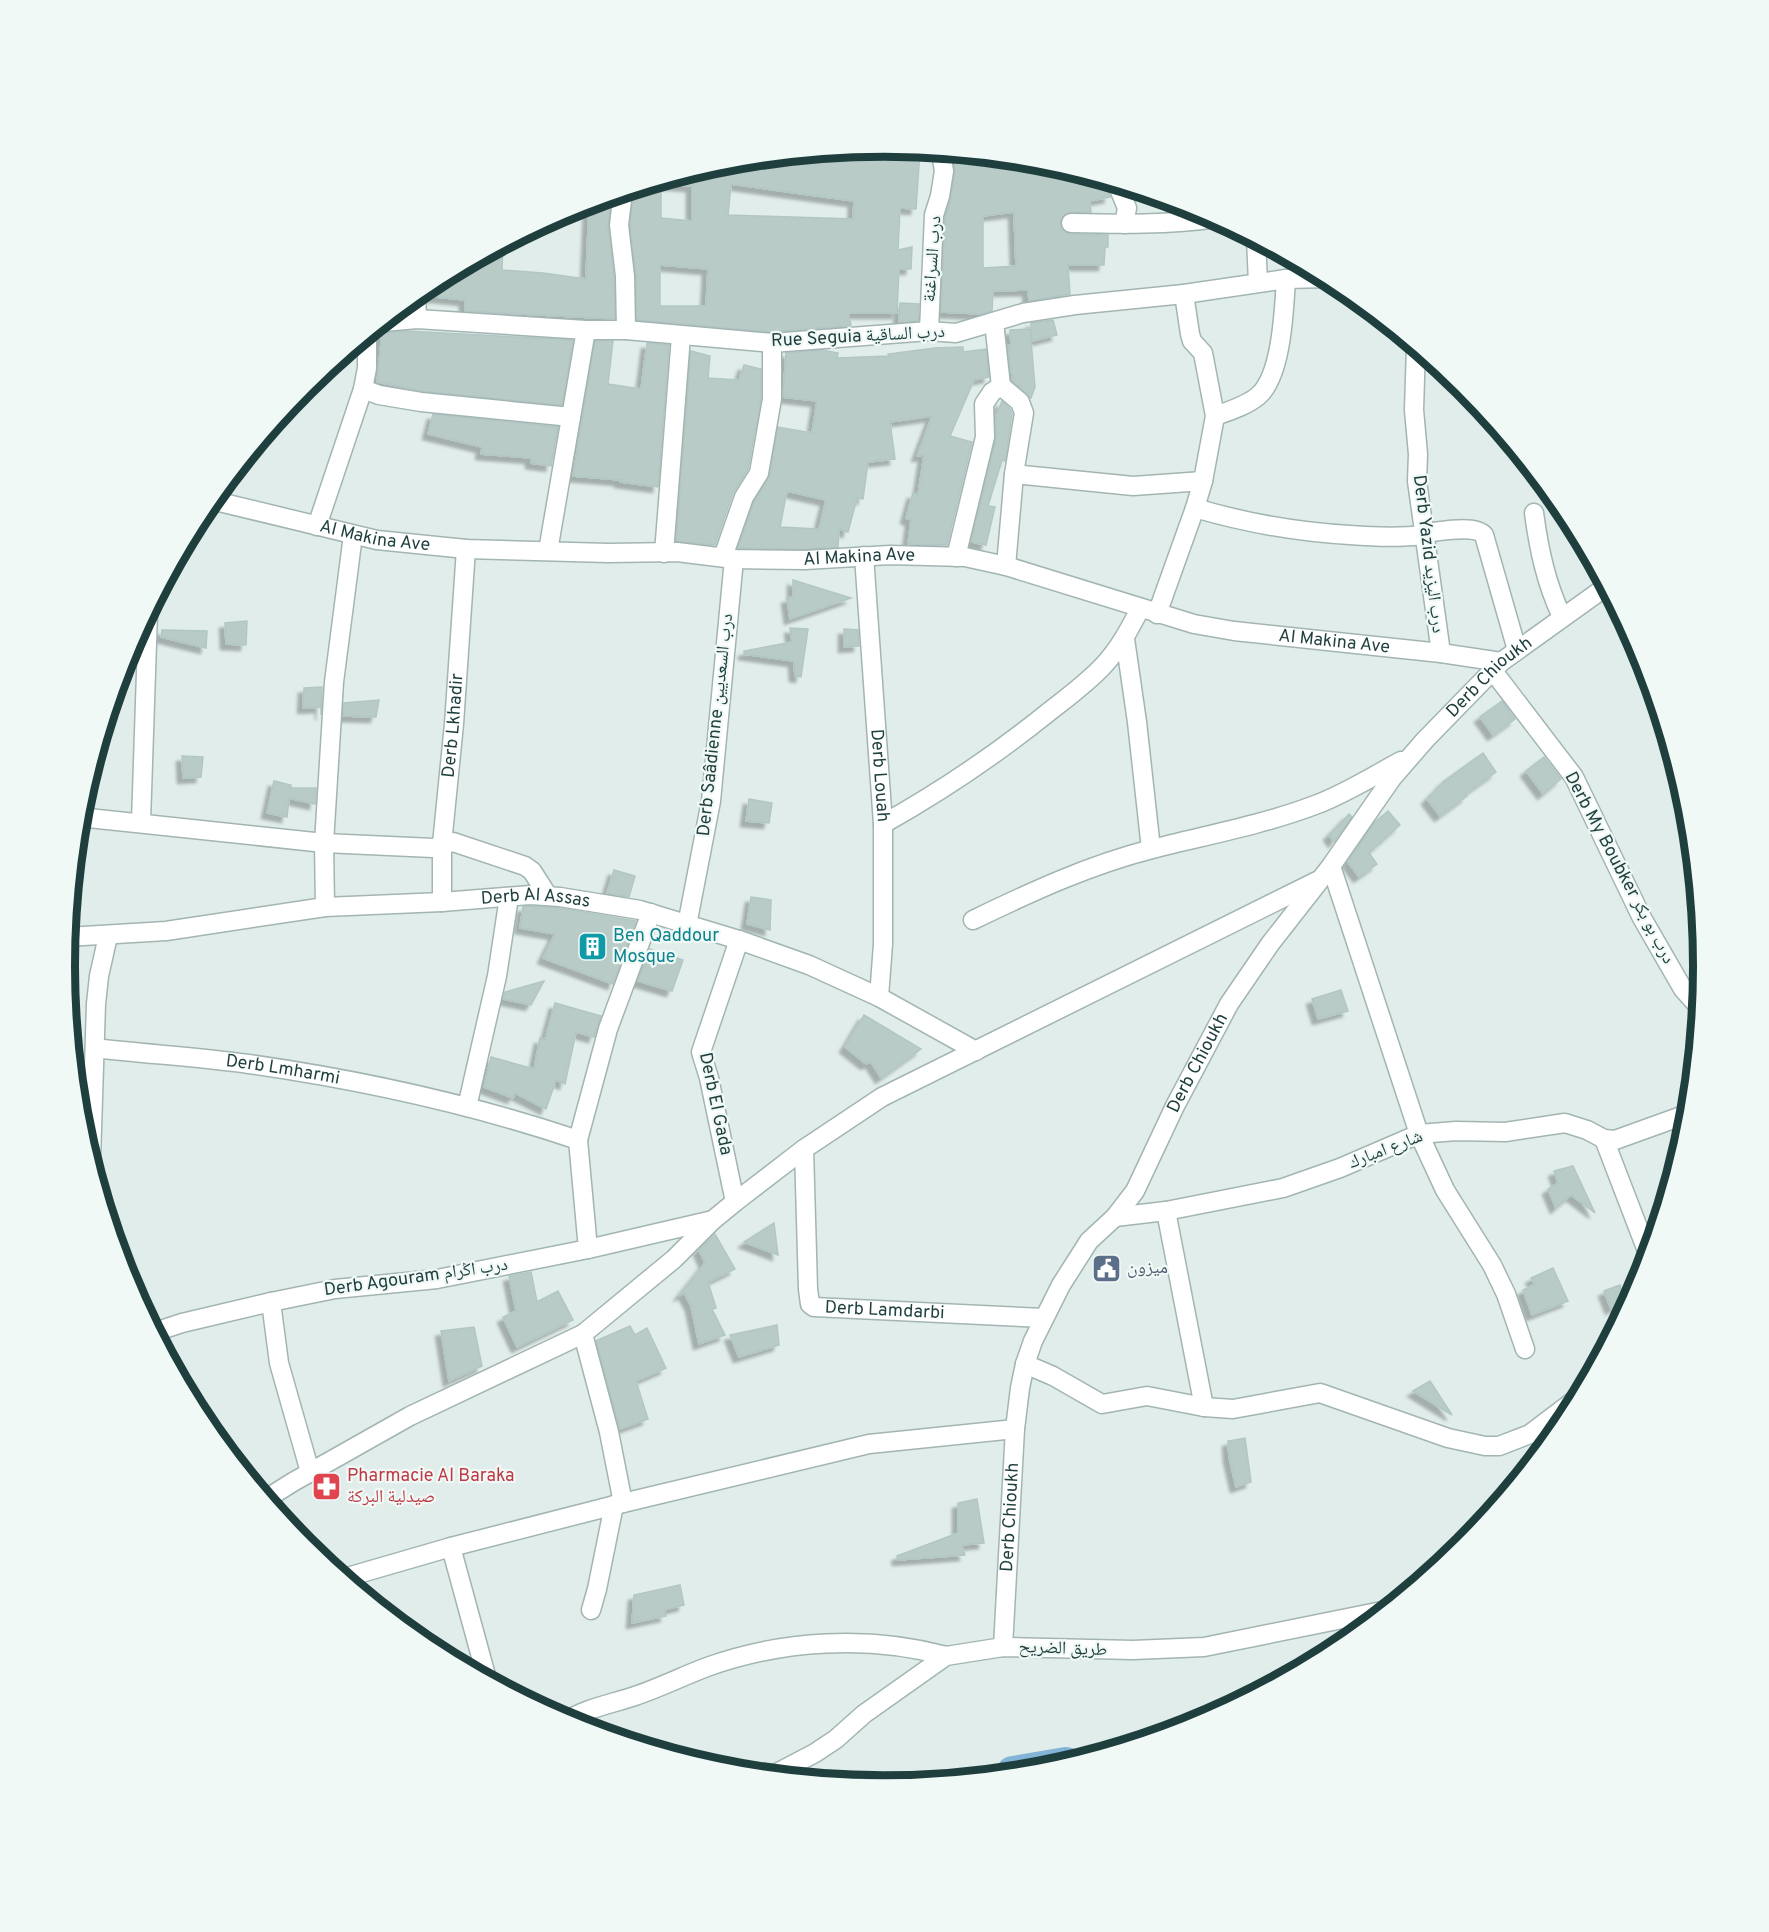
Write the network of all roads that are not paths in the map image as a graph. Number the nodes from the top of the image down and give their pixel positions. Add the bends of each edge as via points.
1 (942, 158) edge
2 (1120, 192) edge
3 (622, 200) edge
4 (1200, 221) edge
5 (1071, 223) dead end
6 (1124, 224) junction
7 (1256, 247) edge
8 (1311, 278) edge
9 (1286, 279) junction
10 (1258, 282) junction
11 (1184, 294) junction
12 (416, 306) edge
13 (417, 320) junction
14 (396, 321) edge
15 (994, 322) junction
16 (586, 330) junction
17 (626, 330) junction
18 (929, 331) junction
19 (681, 336) junction
20 (772, 343) junction
21 (367, 344) edge
22 (1416, 355) edge
23 (1001, 386) junction
24 (363, 389) junction
25 (1215, 416) junction
26 (571, 417) junction
27 (1014, 474) junction
28 (1203, 481) junction
29 (221, 502) edge
30 (1195, 508) junction
31 (1534, 513) dead end
32 (316, 526) junction
33 (1424, 534) junction
34 (353, 535) junction
35 (466, 549) junction
36 (548, 551) junction
37 (664, 553) junction
38 (864, 556) junction
39 (956, 557) junction
40 (729, 558) junction
41 (1006, 566) junction
42 (1601, 589) edge
43 (1148, 612) junction
44 (1562, 617) junction
45 (147, 633) edge
46 (1125, 639) junction
47 (1517, 650) junction
48 (1441, 653) junction
49 (137, 657) edge
50 (146, 659) junction
51 (1497, 667) junction
52 (1408, 758) junction
53 (89, 818) edge
54 (141, 822) junction
55 (883, 824) junction
56 (324, 843) junction
57 (442, 844) junction
58 (1151, 849) junction
59 (1326, 872) junction
60 (509, 897) junction
61 (548, 897) junction
62 (442, 902) junction
63 (325, 907) junction
64 (651, 913) junction
65 (973, 920) dead end
66 (687, 925) junction
67 (108, 936) junction
68 (76, 937) edge
69 (739, 940) junction
70 (879, 997) junction
71 (1693, 1000) edge
72 (95, 1048) junction
73 (976, 1051) junction
74 (467, 1107) junction
75 (1679, 1117) edge
76 (92, 1129) edge
77 (1419, 1134) junction
78 (1604, 1139) junction
79 (578, 1140) junction
80 (804, 1149) junction
81 (735, 1202) junction
82 (1166, 1211) junction
83 (1115, 1217) junction
84 (713, 1220) junction
85 (1644, 1244) edge
86 (588, 1249) junction
87 (271, 1302) junction
88 (1044, 1318) junction
89 (161, 1330) edge
90 (583, 1334) junction
91 (1525, 1348) dead end
92 (1025, 1364) junction
93 (1204, 1407) junction
94 (1561, 1411) edge
95 (1015, 1429) junction
96 (310, 1472) junction
97 (272, 1495) edge
98 (618, 1504) junction
99 (451, 1547) junction
100 (352, 1576) edge
101 (591, 1610) dead end
102 (1369, 1614) edge
103 (1003, 1647) junction
104 (946, 1656) junction
105 (484, 1669) edge
106 (576, 1714) edge
107 (784, 1769) edge

1 - 18 street, درب السراغنة via 944,171 934,214
2 - 6 street via 1127,208
3 - 17 street via 619,225
4 - 6 street
5 - 6 street
7 - 10 street
8 - 9 street, Rue Seguia درب الساقية
9 - 10 street, Rue Seguia درب الساقية
9 - 25 street via 1280,346 1264,390 1248,404
10 - 11 street, Rue Seguia درب الساقية
11 - 15 street, Rue Seguia درب الساقية via 1075,304
11 - 25 street via 1190,334 1203,353
12 - 13 street
13 - 14 street, Rue Seguia درب الساقية
13 - 16 street, Rue Seguia درب الساقية
15 - 18 street, Rue Seguia درب الساقية via 956,333
15 - 23 street
16 - 17 street, Rue Seguia درب الساقية
16 - 26 street
17 - 19 street, Rue Seguia درب الساقية
18 - 20 street, Rue Seguia درب الساقية
19 - 20 street, Rue Seguia درب الساقية
19 - 37 street
20 - 40 street, Derb Saâdienne درب السعديين via 772,399 759,473 744,497
21 - 24 street
22 - 33 street, Derb Yazid درب اليزيد via 1417,481
23 - 27 street via 1020,402 1024,413
23 - 39 street via 984,404 985,437
24 - 26 street via 421,402
24 - 32 street
25 - 28 street
26 - 36 street
27 - 28 street via 1132,486
27 - 41 street
28 - 30 street
29 - 32 street, Al Makina Ave
30 - 33 street via 1293,530 1384,538
30 - 43 street
31 - 44 street via 1541,558
32 - 34 street, Al Makina Ave
33 - 47 street via 1463,529 1484,535
33 - 48 street, Derb Yazid درب اليزيد
34 - 35 street, Al Makina Ave
34 - 56 street via 334,682
35 - 36 street, Al Makina Ave
35 - 57 street, Derb Lkhadir
36 - 37 street, Al Makina Ave
37 - 40 street, Al Makina Ave
38 - 39 street, Al Makina Ave
38 - 40 street, Al Makina Ave via 805,560
38 - 55 street, Derb Louah
39 - 41 street, Al Makina Ave
40 - 66 street, Derb Saâdienne درب السعديين via 711,801
41 - 43 street, Al Makina Ave
42 - 44 street, Derb Chioukh
43 - 46 street
43 - 48 street, Al Makina Ave via 1234,631
44 - 47 street, Derb Chioukh
45 - 50 street
46 - 55 street via 1102,667 1023,733 923,802
46 - 58 street
47 - 51 street, Derb Chioukh
48 - 51 street, Al Makina Ave
49 - 50 street
50 - 54 street
51 - 52 street, Derb Chioukh
51 - 71 street, Derb My Boubker درب بو بكر via 1574,777 1642,918
52 - 58 street via 1317,804 1224,833
52 - 59 street, Derb Chioukh
53 - 54 street
54 - 56 street
55 - 70 street, Derb Louah
56 - 57 street via 417,848
56 - 63 street
57 - 61 street via 462,844 525,866
57 - 62 street, Derb Lkhadir
58 - 65 street via 1073,875
59 - 73 street
59 - 77 street
59 - 83 street, Derb Chioukh via 1229,1004 1135,1191
60 - 61 street, Derb Al Assas
60 - 62 street, Derb Al Assas
60 - 74 street via 497,976
61 - 64 street, Derb Al Assas
62 - 63 street, Derb Al Assas
63 - 67 street, Derb Al Assas via 166,932
64 - 66 street, Derb Al Assas
64 - 79 street via 608,1029
66 - 69 street, Derb Al Assas
67 - 68 street, Derb Al Assas
67 - 72 street via 98,991
69 - 70 street, Derb Al Assas via 809,965
69 - 81 street, Derb El Gada via 701,1052
70 - 73 street, Derb Al Assas
72 - 74 street, Derb Lmharmi via 219,1060 333,1077
72 - 76 street
73 - 80 street via 882,1097
74 - 79 street, Derb Lmharmi
75 - 78 street via 1621,1138
77 - 78 street, شارع امبارك via 1505,1132 1565,1123
77 - 82 street, شارع امبارك via 1283,1188
77 - 91 street via 1445,1190 1506,1294
78 - 85 street
79 - 86 street
80 - 81 street
80 - 88 street, Derb Lamdarbi via 808,1289 814,1307
81 - 84 street
82 - 83 street, شارع امبارك
82 - 93 street
83 - 88 street, Derb Chioukh via 1089,1240
84 - 86 street, Derb Agouram درب اڭرام
84 - 90 street via 674,1259
86 - 87 street, Derb Agouram درب اڭرام via 437,1279 335,1289
87 - 89 street, Derb Agouram درب اڭرام
87 - 96 street via 279,1363
88 - 92 street, Derb Chioukh
90 - 96 street via 410,1416
90 - 98 street via 609,1432
92 - 93 street via 1102,1404 1147,1396
92 - 95 street, Derb Chioukh
93 - 94 street via 1233,1409 1320,1393 1448,1438 1485,1446 1499,1446 1530,1434
95 - 98 street via 869,1444
95 - 103 street, Derb Chioukh
96 - 97 street
98 - 99 street
98 - 101 street
99 - 100 street
99 - 105 street
102 - 103 street, طريق الضريح via 1204,1647
103 - 104 street, طريق الضريح
104 - 106 street via 898,1645 820,1644 762,1651
104 - 107 street, طريق الضريح via 864,1714 836,1739

